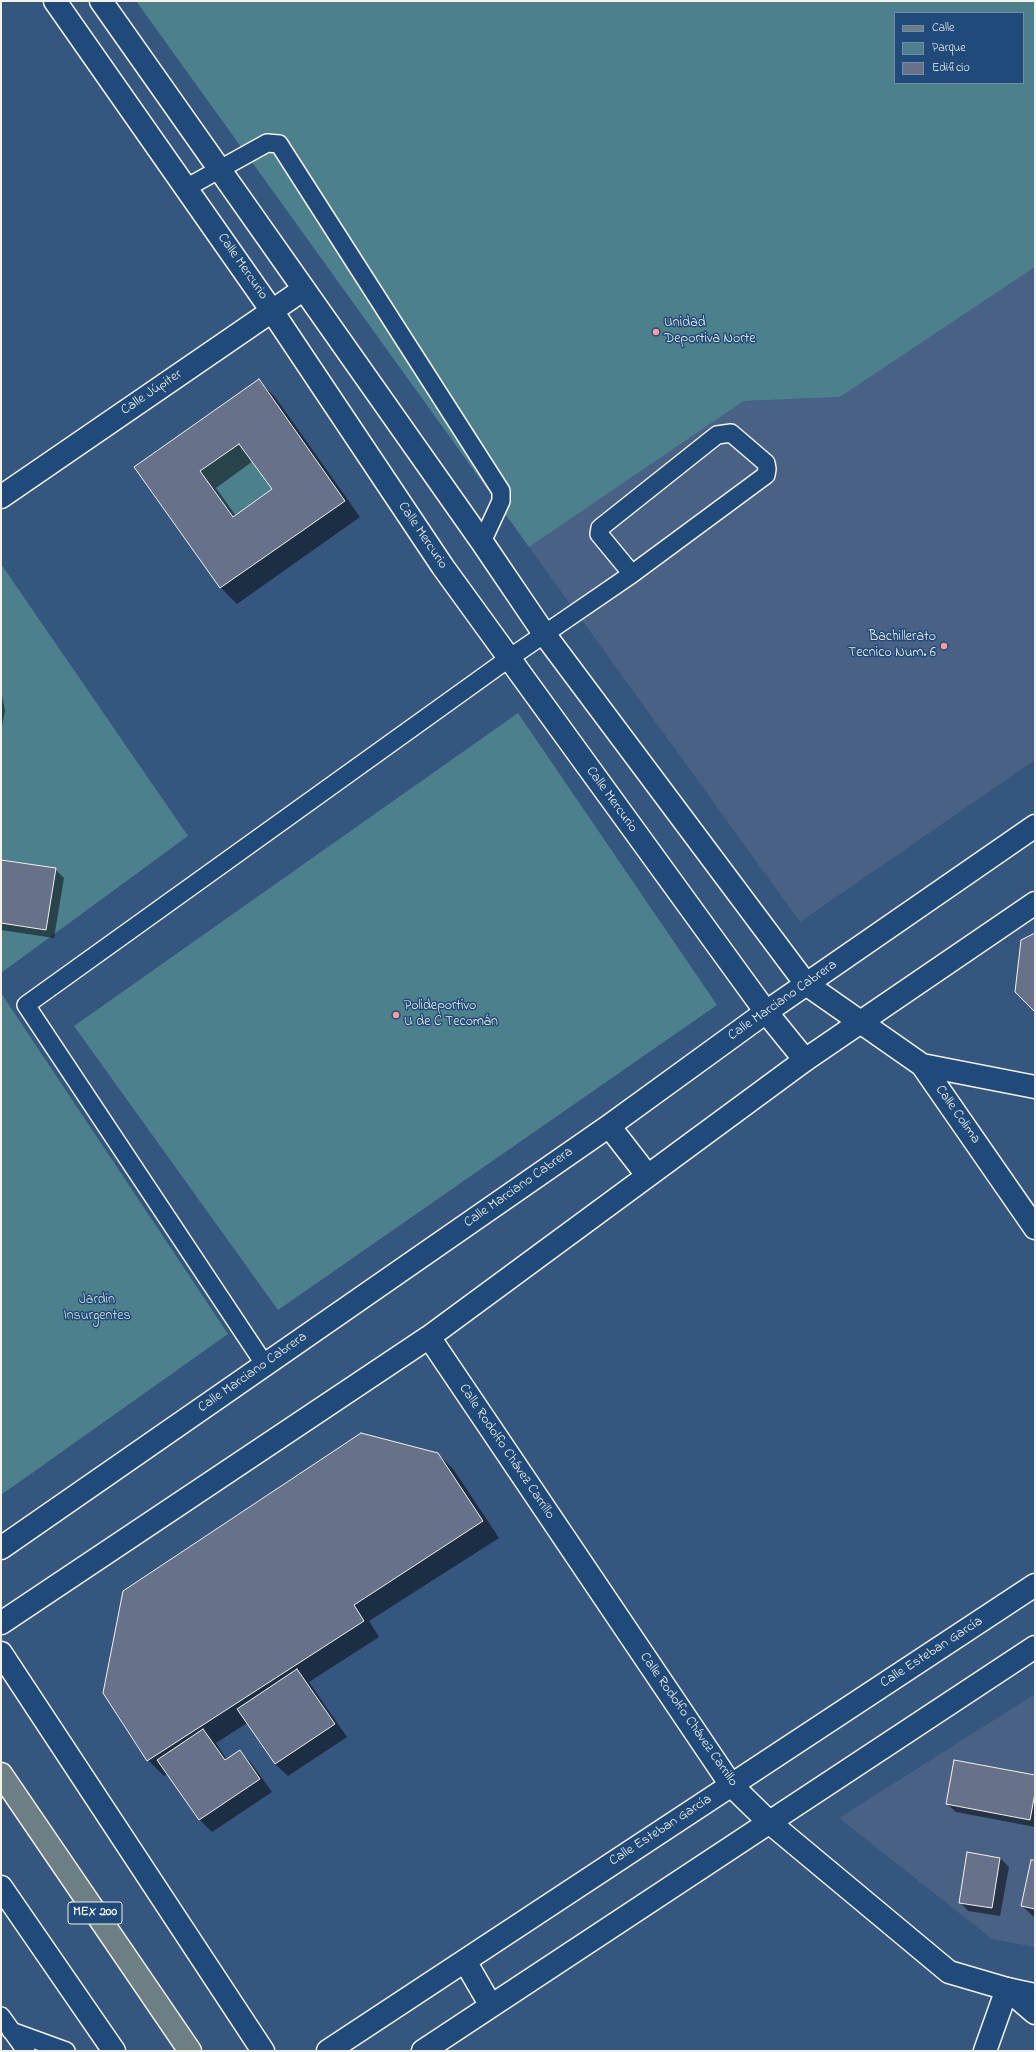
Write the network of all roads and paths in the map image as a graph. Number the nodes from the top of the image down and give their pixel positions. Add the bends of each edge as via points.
1 (55, 1) edge
2 (101, 1) edge
3 (218, 170) junction
4 (186, 188) junction
5 (304, 289) junction
6 (272, 311) junction
7 (1, 497) edge
8 (482, 542) junction
9 (632, 574) junction
10 (546, 634) junction
11 (508, 659) junction
12 (1035, 826) edge
13 (1035, 903) edge
14 (806, 984) junction
15 (766, 1012) junction
16 (861, 1021) junction
17 (805, 1060) junction
18 (922, 1064) junction
19 (1035, 1087) edge
20 (609, 1126) junction
21 (646, 1175) junction
22 (1035, 1228) edge
23 (429, 1336) junction
24 (265, 1365) junction
25 (1, 1548) edge
26 (1035, 1585) edge
27 (1, 1623) edge
28 (1035, 1647) edge
29 (1, 1653) edge
30 (1, 1774) edge
31 (731, 1785) junction
32 (769, 1822) junction
33 (1, 1887) edge
34 (465, 1961) junction
35 (1007, 1989) junction
36 (1035, 1995) edge
37 (491, 2006) junction
38 (1035, 2013) edge
39 (1, 2016) edge
40 (11, 2031) junction
41 (26, 2051) edge
42 (66, 2051) edge
43 (114, 2051) edge
44 (190, 2051) edge
45 (262, 2051) edge
46 (328, 2051) edge
47 (423, 2051) edge
48 (985, 2051) edge

1 - 4 street, Calle Mercurio
2 - 3 street
3 - 4 lane
3 - 5 street
3 - 8 lane via 267,143 279,144 501,491 501,501
4 - 6 street, Calle Mercurio
5 - 6 street, Calle Júpiter
5 - 8 street
6 - 7 street, Calle Júpiter
6 - 11 street, Calle Mercurio via 443,567
8 - 10 street
9 - 9 lane via 766,475 766,463 731,433 717,435 600,528 599,534
9 - 10 lane
10 - 11 lane
10 - 14 street
11 - 15 street, Calle Mercurio
11 - 24 lane via 26,1005
12 - 14 street, Calle Marciano Cabrera
13 - 16 street
14 - 15 street, Calle Marciano Cabrera
14 - 16 street
15 - 17 street, Calle Mercurio
15 - 20 street, Calle Marciano Cabrera
16 - 17 street
16 - 18 street, Calle Colima
17 - 21 street
18 - 19 street
18 - 22 street, Calle Colima
20 - 21 street
20 - 24 street, Calle Marciano Cabrera
21 - 23 street
23 - 27 street
23 - 31 street, Calle Rodolfo Chávez Carrillo
24 - 25 street, Calle Marciano Cabrera
26 - 31 street, Calle Esteban García
28 - 32 street
29 - 45 street
30 - 44 main road, MEX 200
31 - 32 street, Calle Rodolfo Chávez Carrillo
31 - 34 street, Calle Esteban García
32 - 35 street, Calle Rodolfo Chávez Carrillo via 949,1972
32 - 37 street
33 - 43 street
34 - 37 street
34 - 46 street, Calle Esteban García
35 - 36 street
35 - 38 street, Calle Rodolfo Chávez Carrillo
35 - 48 street
37 - 47 street
39 - 40 lane
40 - 41 lane
40 - 42 lane

